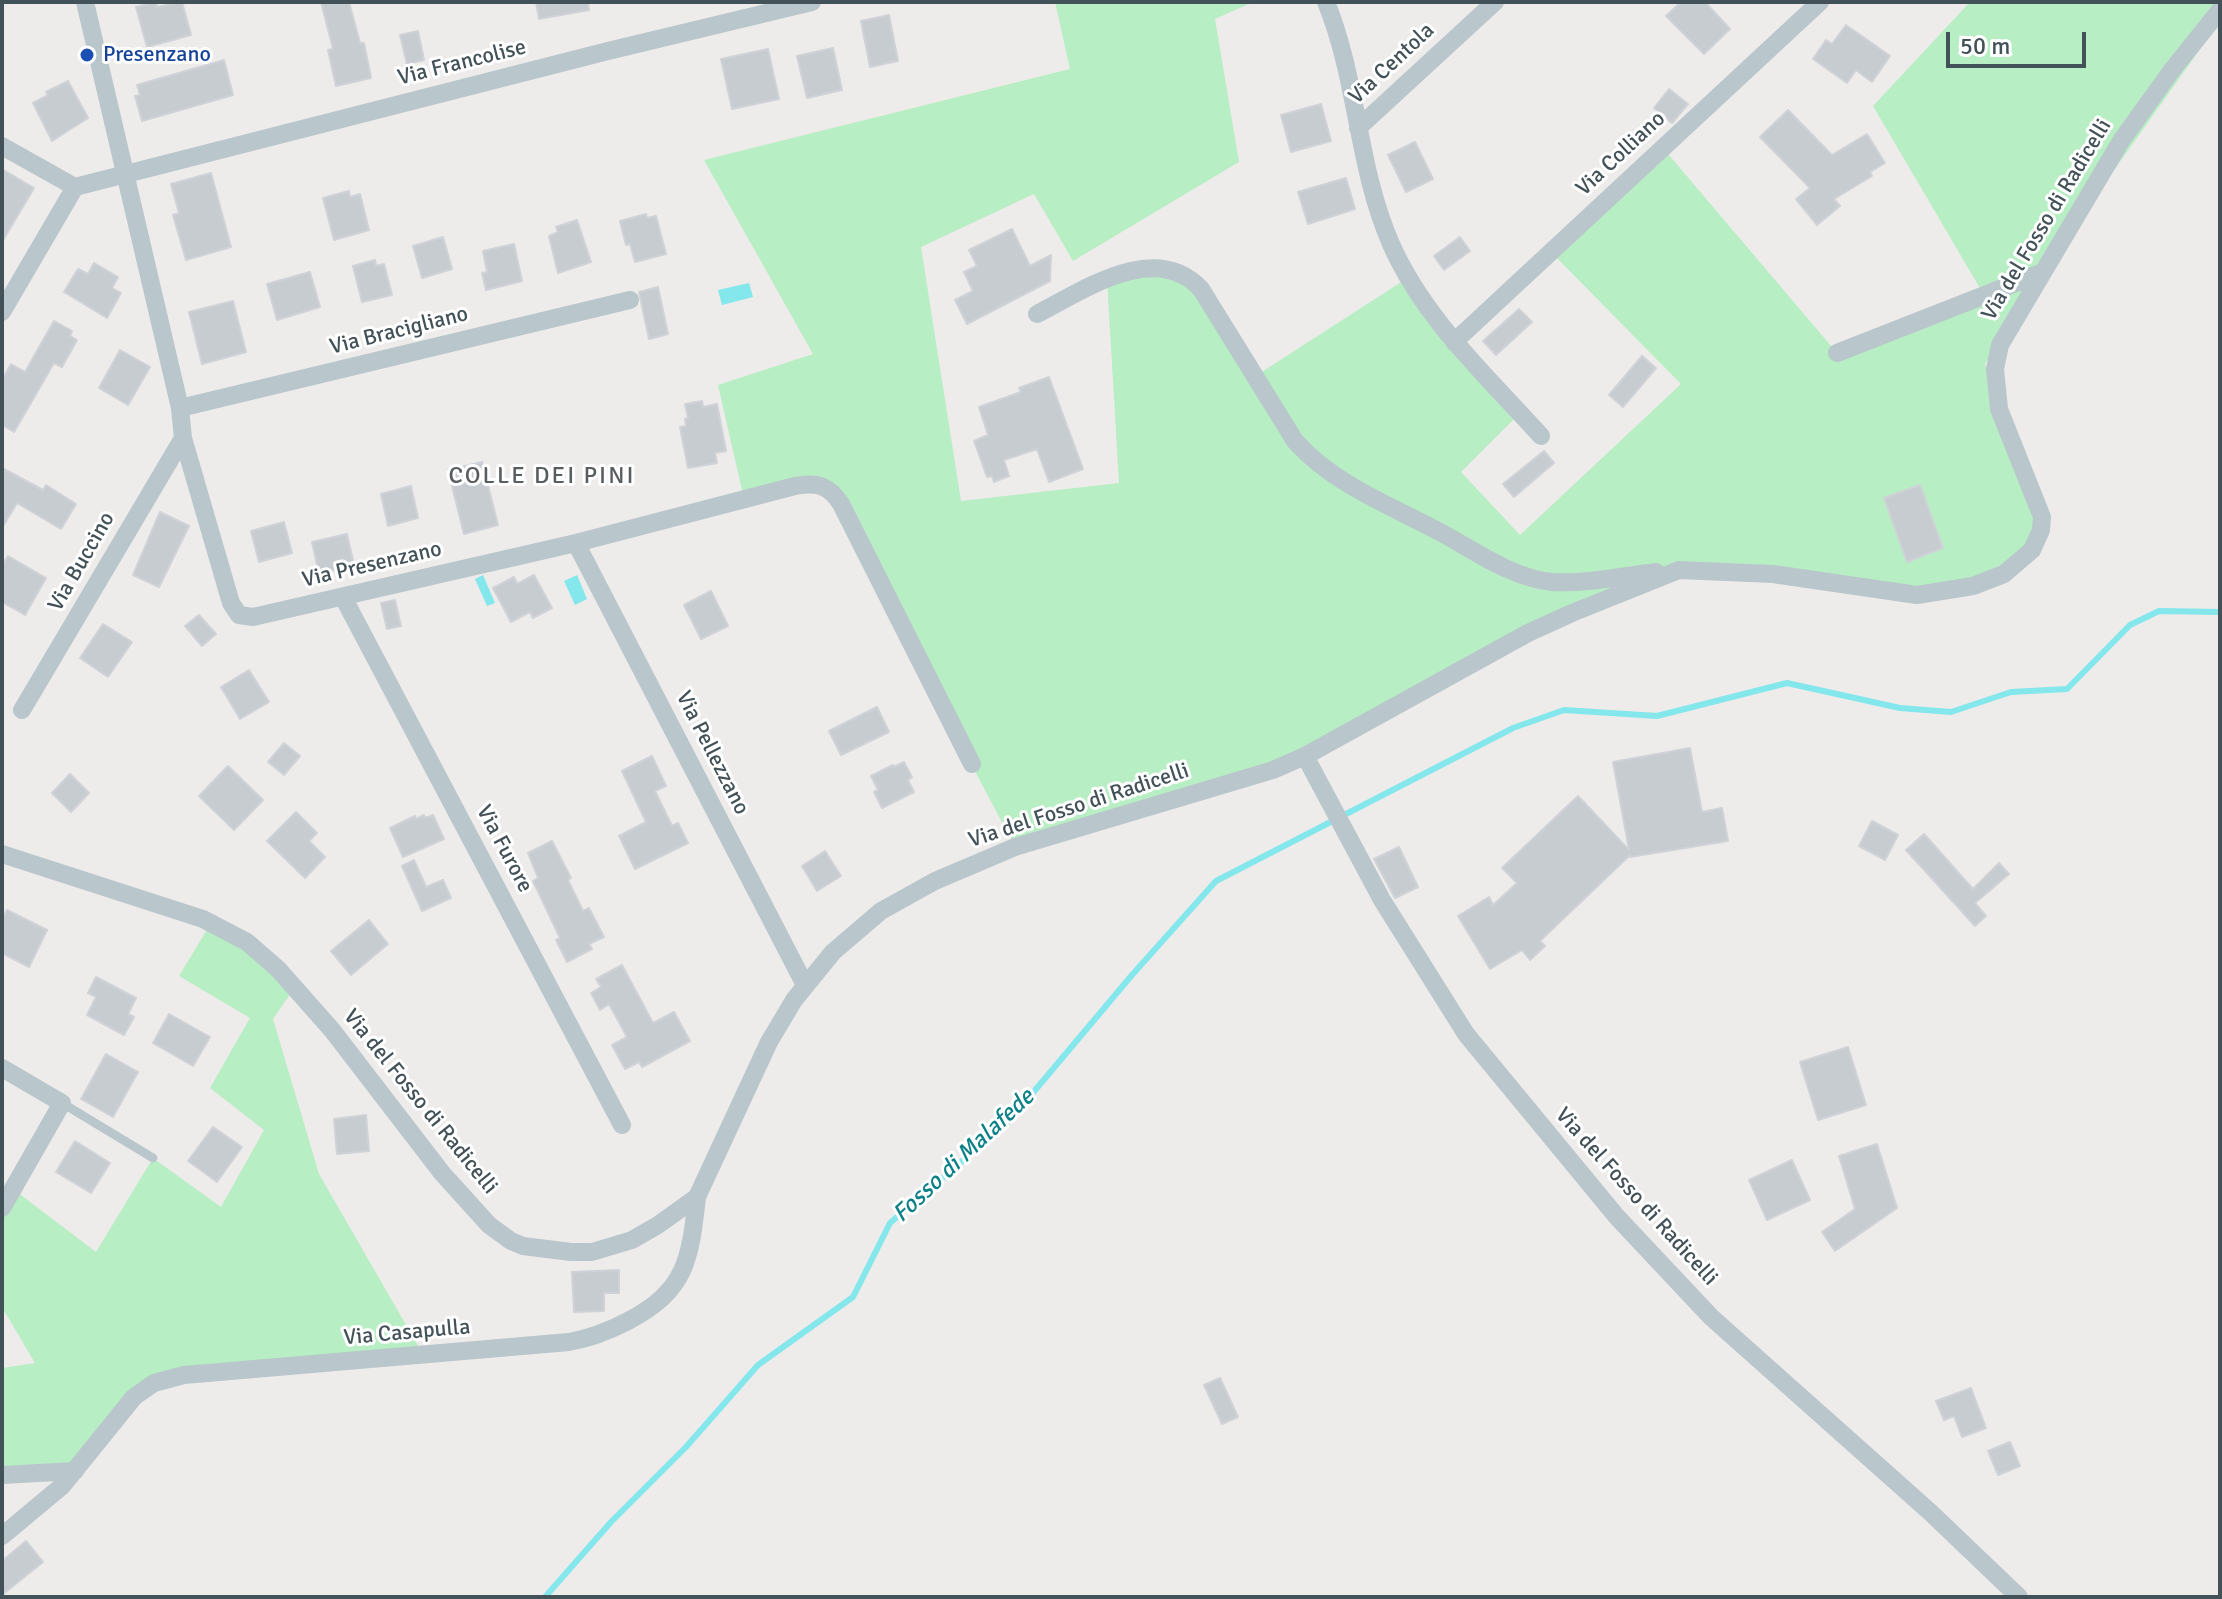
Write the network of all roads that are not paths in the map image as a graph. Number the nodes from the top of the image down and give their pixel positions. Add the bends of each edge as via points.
1 (85, 2) edge
2 (812, 2) edge
3 (1326, 2) edge
4 (1495, 2) edge
5 (1820, 2) edge
6 (2220, 10) edge
7 (1358, 128) junction
8 (2, 146) edge
9 (124, 174) junction
10 (75, 187) junction
11 (2041, 273) junction
12 (630, 300) dead end
13 (2, 312) edge
14 (1037, 314) dead end
15 (1454, 342) junction
16 (1837, 353) dead end
17 (180, 408) junction
18 (1541, 436) dead end
19 (183, 438) junction
20 (576, 543) junction
21 (1679, 570) junction
22 (343, 597) junction
23 (22, 710) dead end
24 (1305, 756) junction
25 (972, 764) dead end
26 (2, 854) edge
27 (805, 985) junction
28 (2, 1068) edge
29 (62, 1103) junction
30 (622, 1125) dead end
31 (153, 1158) dead end
32 (697, 1197) junction
33 (2, 1208) edge
34 (75, 1471) junction
35 (2, 1475) edge
36 (2, 1536) edge
37 (2019, 1597) edge

1 - 9 street, Via Presenzano
2 - 9 street, Via Francolise
3 - 7 street
4 - 7 street, Via Centola
5 - 15 street, Via Colliano
6 - 11 street, Via del Fosso di Radicelli via 2121,141
7 - 15 street via 1391,244
8 - 10 street
9 - 10 street, Via Francolise
9 - 17 street, Via Presenzano
10 - 13 street
11 - 16 street
11 - 21 street, Via del Fosso di Radicelli via 2000,345 1995,369 2004,426 2042,517 2037,541 2012,569 1973,586 1917,595 1773,574
12 - 17 street, Via Bracigliano
14 - 21 street via 1132,270 1183,273 1201,289 1295,441 1346,482 1503,566 1536,578 1578,581
15 - 18 street
17 - 19 street, Via Presenzano
19 - 22 street, Via Presenzano via 231,603 239,615 253,617
19 - 23 street, Via Buccino
20 - 22 street, Via Presenzano
20 - 25 street, Via Presenzano via 795,486 826,487 841,504
20 - 27 street, Via Pellezzano
21 - 24 street, Via del Fosso di Radicelli via 1543,626
22 - 30 street, Via Furore
24 - 27 street, Via del Fosso di Radicelli via 1226,786 1015,847 935,881 865,923
24 - 37 street, Via del Fosso di Radicelli via 1382,900 1466,1034 1617,1217 1711,1317
26 - 32 street, Via del Fosso di Radicelli via 203,919 255,948 332,1030 458,1192 511,1241 566,1252 605,1250 644,1234
27 - 32 street, Via del Fosso di Radicelli via 769,1042
28 - 29 street
29 - 31 lane
29 - 33 street
32 - 34 street, Via Casapulla via 691,1241 675,1285 649,1310 606,1333 569,1342 165,1379 134,1397
34 - 35 street
34 - 36 street, Via Casapulla

